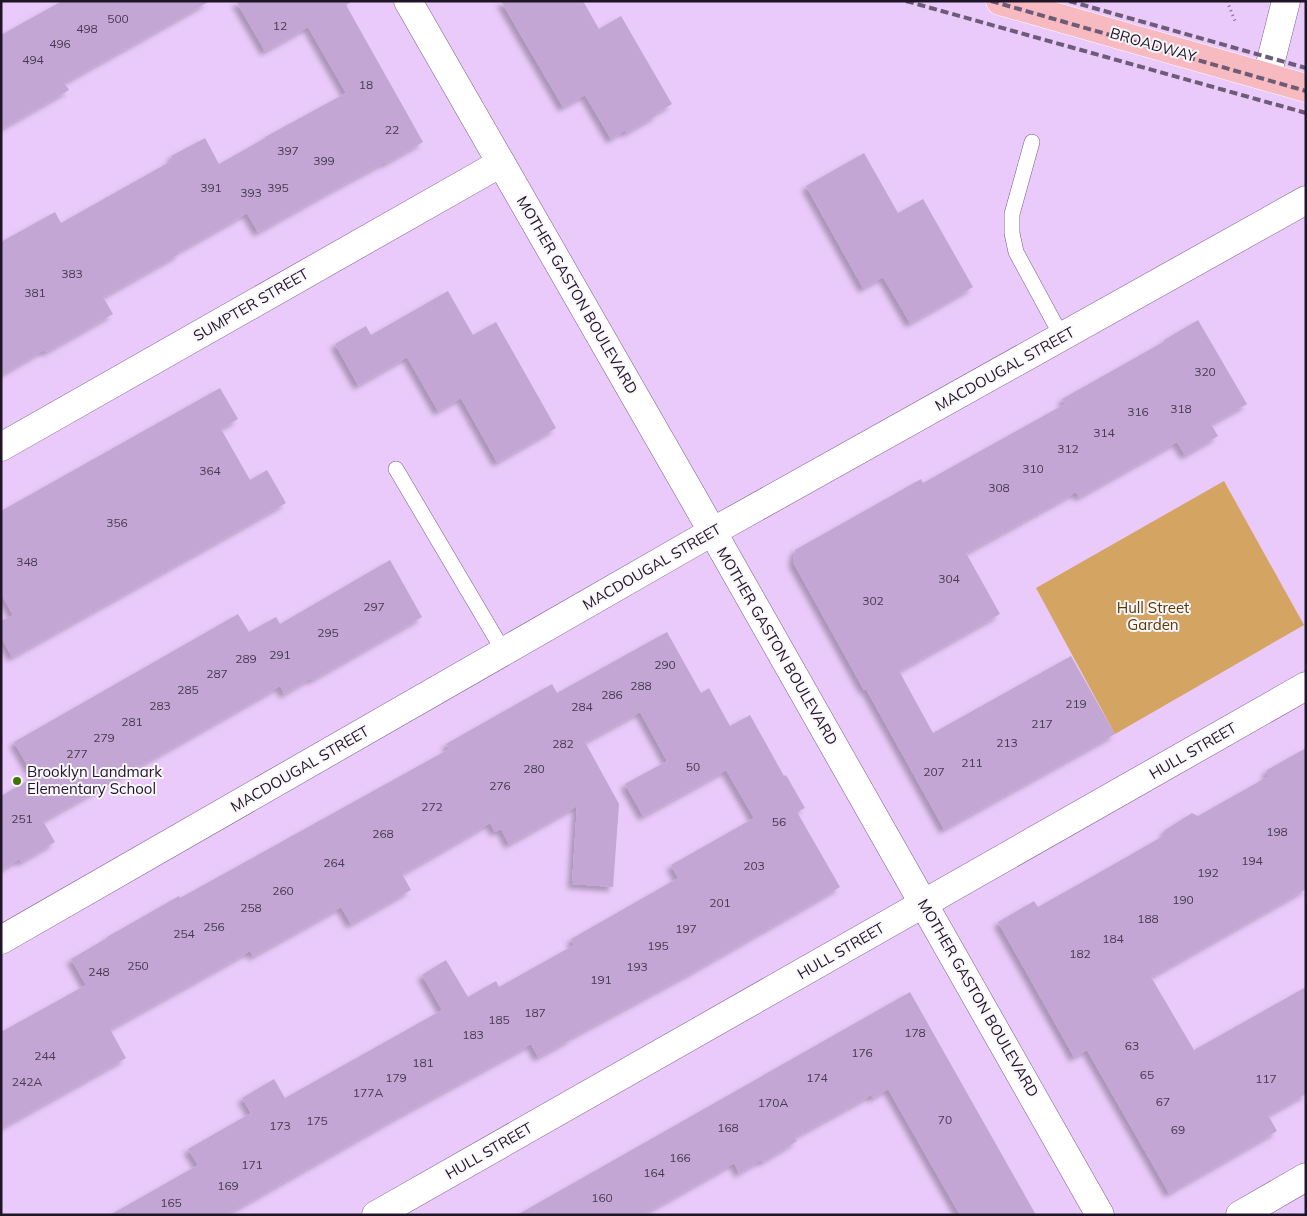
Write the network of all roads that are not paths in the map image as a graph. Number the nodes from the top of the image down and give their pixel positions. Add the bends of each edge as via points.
1 (408, 1) edge
2 (1000, 1) edge
3 (1286, 1) edge
4 (1267, 76) junction
5 (1306, 88) edge
6 (1032, 142) dead end
7 (501, 163) junction
8 (1306, 200) edge
9 (1062, 337) junction
10 (1, 446) edge
11 (396, 469) dead end
12 (712, 532) junction
13 (504, 652) junction
14 (1306, 686) edge
15 (924, 904) junction
16 (1, 940) edge
17 (1306, 1177) edge
18 (376, 1215) edge
19 (1100, 1215) edge
20 (1240, 1215) edge

1 - 7 street, MOTHER GASTON BOULEVARD
2 - 4 main road, BROADWAY
3 - 4 street
4 - 5 main road, BROADWAY
6 - 9 lane via 1012,214 1012,233 1016,252
7 - 10 street, SUMPTER STREET
7 - 12 street, MOTHER GASTON BOULEVARD
8 - 9 street, MACDOUGAL STREET
9 - 12 street, MACDOUGAL STREET
11 - 13 lane
12 - 13 street, MACDOUGAL STREET
12 - 15 street, MOTHER GASTON BOULEVARD
13 - 16 street, MACDOUGAL STREET
14 - 15 street, HULL STREET
15 - 18 street, HULL STREET
15 - 19 street, MOTHER GASTON BOULEVARD
17 - 20 street

